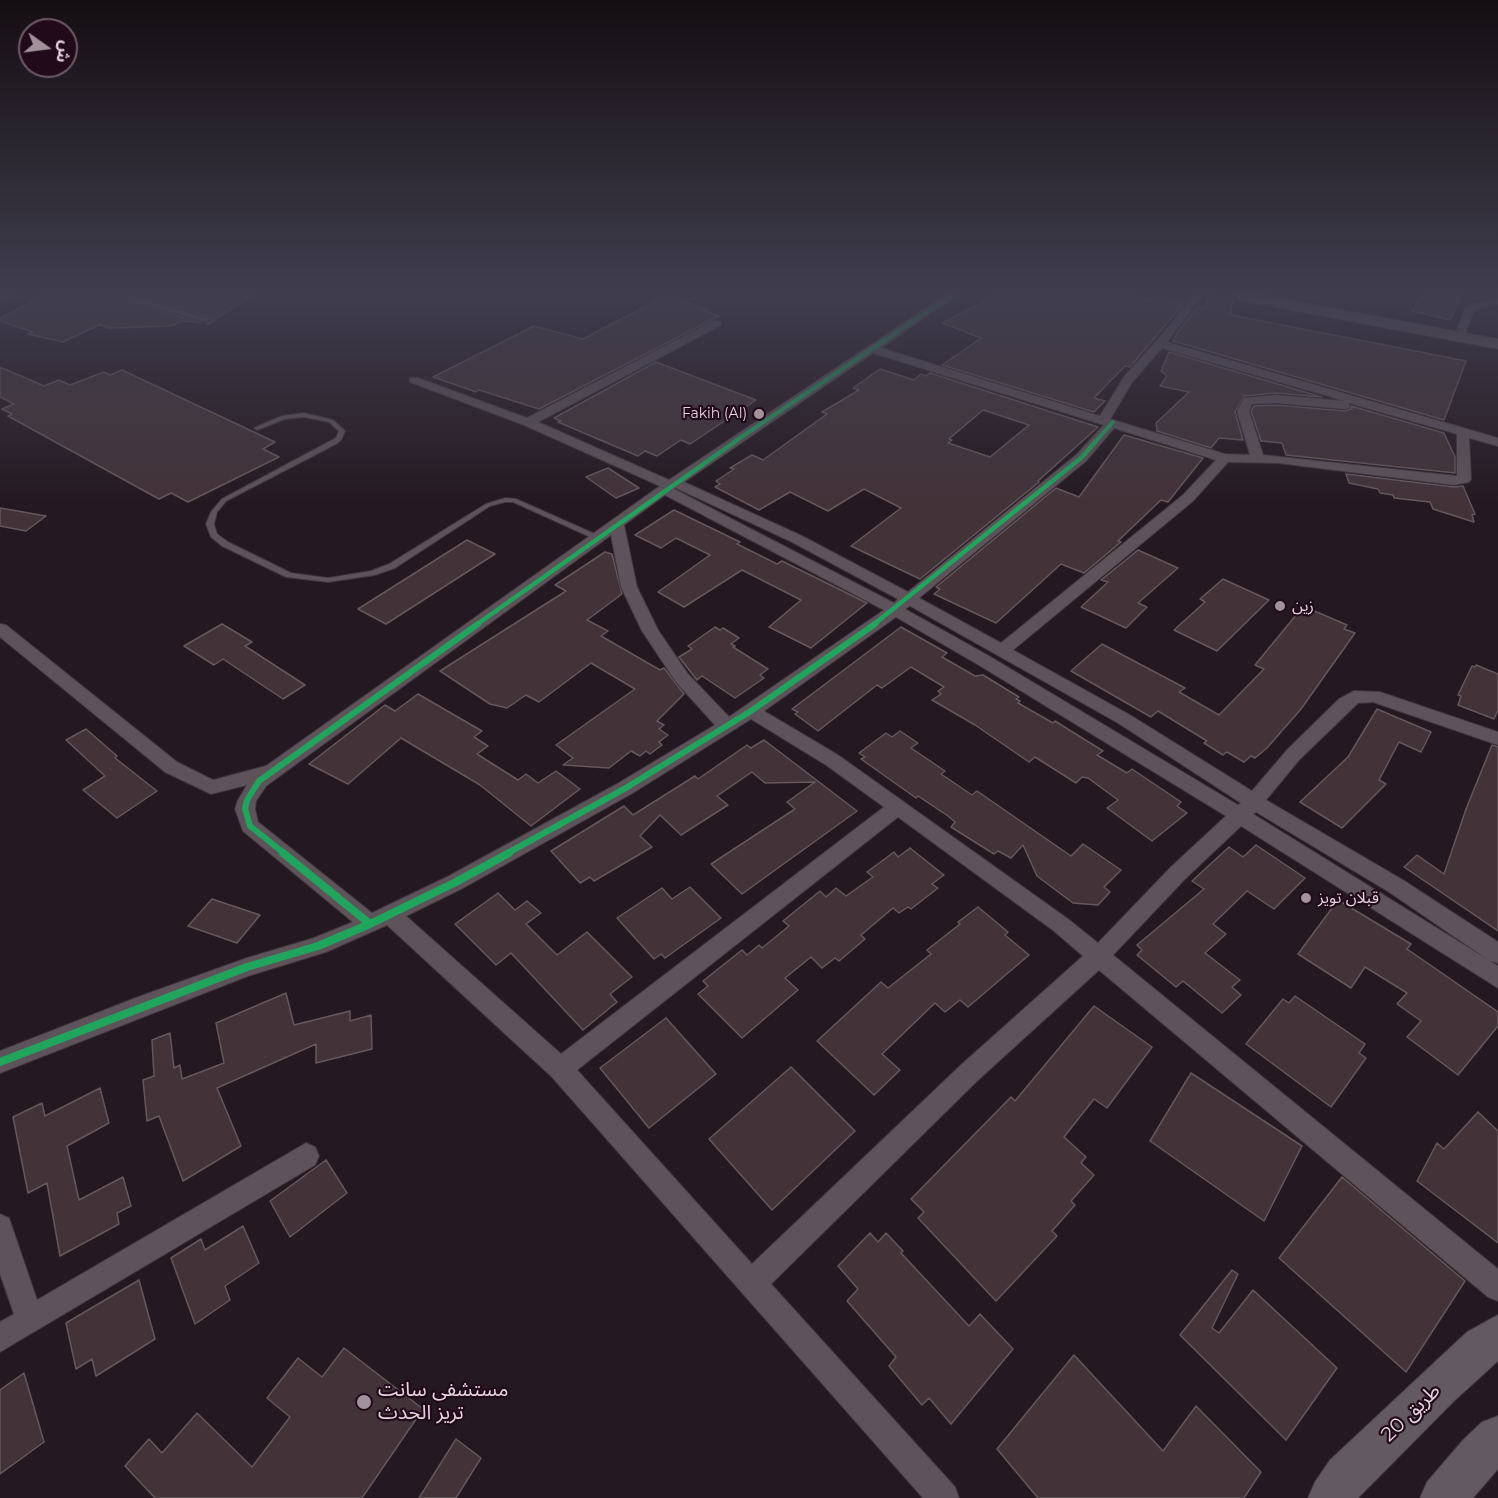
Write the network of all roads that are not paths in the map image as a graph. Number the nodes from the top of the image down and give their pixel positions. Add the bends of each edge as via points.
1 (637, 365) edge
2 (849, 365) edge
3 (924, 365) edge
4 (1141, 365) edge
5 (1233, 365) edge
6 (414, 380) dead end
7 (1395, 411) junction
8 (1108, 421) junction
9 (528, 422) junction
10 (257, 428) dead end
11 (1463, 431) junction
12 (1498, 442) edge
13 (1257, 457) junction
14 (1224, 458) junction
15 (670, 486) junction
16 (617, 525) junction
17 (600, 538) junction
18 (902, 604) junction
19 (0, 629) edge
20 (1002, 651) junction
21 (751, 711) junction
22 (727, 726) junction
23 (1498, 739) edge
24 (269, 773) junction
25 (898, 807) junction
26 (1247, 809) junction
27 (380, 919) junction
28 (1498, 954) edge
29 (1099, 956) junction
30 (1498, 978) edge
31 (0, 1062) edge
32 (560, 1069) junction
33 (306, 1156) dead end
34 (0, 1227) edge
35 (751, 1284) junction
36 (1498, 1287) edge
37 (30, 1319) junction
38 (1498, 1336) edge
39 (0, 1338) edge
40 (1498, 1438) edge
41 (944, 1498) edge
42 (1331, 1498) edge
43 (1443, 1498) edge

1 - 9 street
2 - 15 street
3 - 8 street
4 - 8 street via 1128,379
5 - 7 street
6 - 9 street
7 - 11 street
7 - 13 street via 1254,399 1245,404 1243,411
8 - 14 street
8 - 18 street via 1081,458
9 - 15 street
10 - 17 lane via 284,417 304,415 331,421 342,431 334,443 239,491 214,512 210,524 214,535 289,575 328,580 372,573 392,566 488,506 505,500 514,500
11 - 12 street
11 - 13 street via 1464,479 1454,481
13 - 14 street
14 - 20 street via 1188,498
15 - 16 street
15 - 18 street
16 - 17 street
16 - 22 street via 622,565 650,631 682,678
17 - 24 street
18 - 20 street
18 - 21 street
18 - 26 street via 983,660
19 - 24 street via 171,767 211,787
20 - 26 street via 1124,720
21 - 22 street
21 - 25 street via 832,760
22 - 27 street via 456,882
23 - 26 street via 1384,698 1354,697 1293,755
24 - 27 street via 247,800 246,818 250,826
25 - 29 street
25 - 32 street
26 - 28 street via 1396,886
26 - 29 street via 1185,866
26 - 30 street
27 - 31 street via 318,946 247,967
27 - 32 street
29 - 35 street via 969,1073
29 - 36 street
32 - 35 street
33 - 37 street
34 - 37 street
35 - 41 street
37 - 39 street
38 - 42 street, طريق 20 via 1439,1386 1346,1476
40 - 43 street

